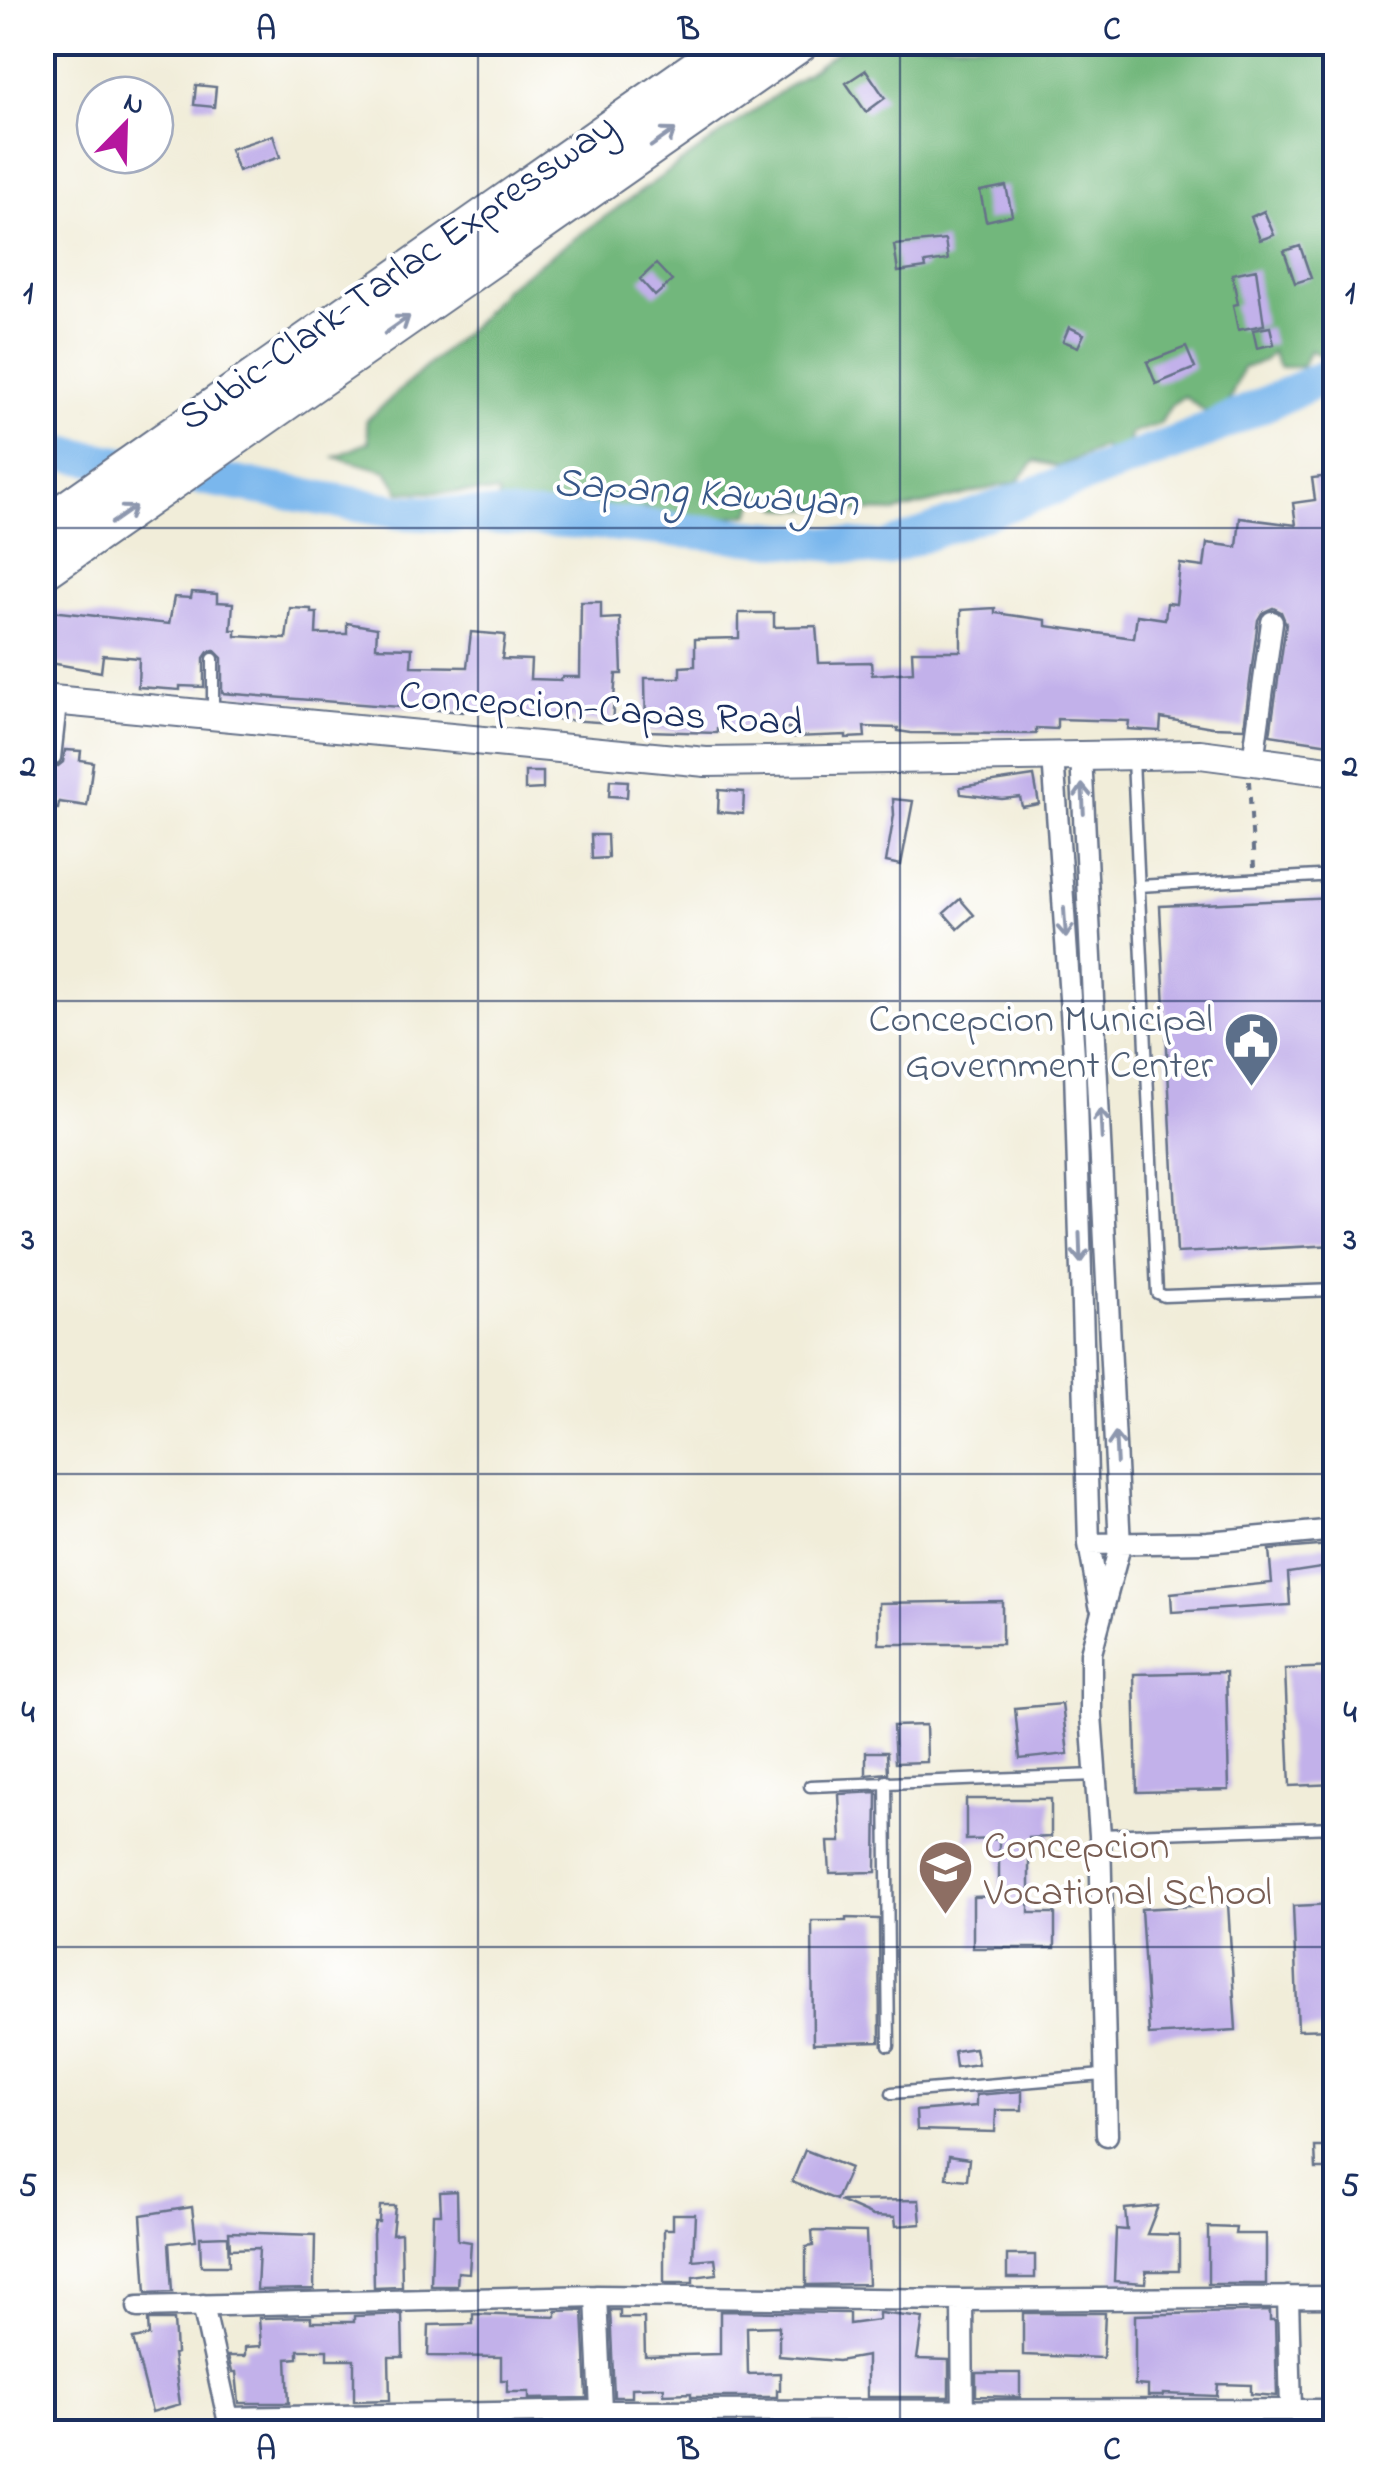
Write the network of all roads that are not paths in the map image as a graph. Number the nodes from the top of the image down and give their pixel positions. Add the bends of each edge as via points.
1 (735, 42) edge
2 (800, 42) edge
3 (42, 528) edge
4 (42, 570) edge
5 (1272, 622) dead end
6 (213, 659) dead end
7 (52, 700) edge
8 (214, 716) junction
9 (1132, 755) junction
10 (1067, 756) junction
11 (55, 758) dead end
12 (1251, 761) junction
13 (1336, 772) edge
14 (1336, 875) edge
15 (1138, 886) junction
16 (1336, 1290) edge
17 (1336, 1530) edge
18 (1088, 1544) junction
19 (1120, 1546) junction
20 (1102, 1612) junction
21 (1095, 1775) junction
22 (886, 1781) junction
23 (810, 1786) dead end
24 (1336, 1827) edge
25 (1100, 1835) junction
26 (888, 2046) dead end
27 (1103, 2075) junction
28 (892, 2093) dead end
29 (1107, 2135) dead end
30 (596, 2296) junction
31 (1288, 2297) junction
32 (1336, 2297) edge
33 (962, 2300) junction
34 (203, 2305) junction
35 (138, 2307) dead end
36 (1290, 2410) junction
37 (1336, 2410) edge
38 (602, 2411) junction
39 (963, 2422) edge
40 (230, 2425) edge

1 - 3 highway, Subic-Clark-Tarlac Expressway
4 -> 2 highway, Subic-Clark-Tarlac Expressway
5 - 12 street
6 - 8 lane
7 - 8 main road, Concepcion-Capas Road
7 - 11 lane
8 - 10 main road, Concepcion-Capas Road via 706,762
9 - 10 main road, Concepcion-Capas Road
9 - 12 main road, Concepcion-Capas Road
9 - 15 lane
10 -> 18 street
19 -> 10 street
12 - 13 main road, Concepcion-Capas Road
14 - 15 lane
15 - 16 lane via 1157,1293
17 - 19 street
18 - 19 street
18 - 20 street
19 - 20 street
20 - 21 street via 1091,1653
21 - 22 lane
21 - 25 street
22 - 23 lane
22 - 26 lane
24 - 25 lane
25 - 27 street
27 - 28 lane
27 - 29 street
30 - 33 street
30 - 34 street
30 - 38 street
31 - 32 street
31 - 33 street
31 - 36 street
33 - 39 street
34 - 35 street
34 - 40 street
36 - 37 street
36 - 39 street
38 - 39 street
38 - 40 street

